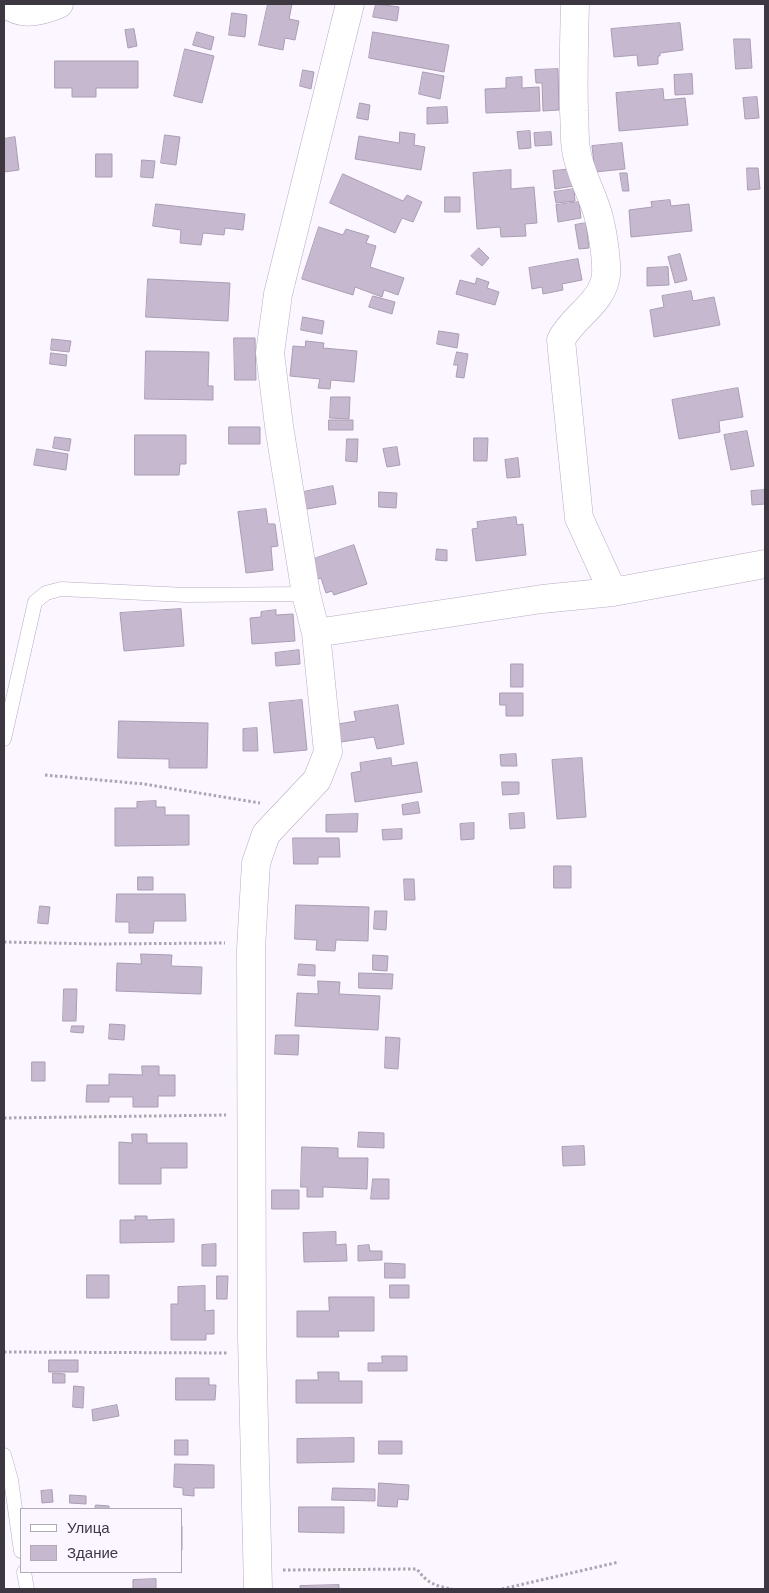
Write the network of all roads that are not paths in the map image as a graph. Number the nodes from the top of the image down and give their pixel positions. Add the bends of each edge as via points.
1 (7, 4) edge
2 (59, 4) edge
3 (350, 4) edge
4 (575, 4) edge
5 (765, 564) edge
6 (613, 592) junction
7 (306, 594) junction
8 (316, 632) junction
9 (4, 739) edge
10 (4, 1454) edge
11 (20, 1545) edge
12 (24, 1573) edge
13 (258, 1580) edge
14 (27, 1589) edge

1 - 2 street via 13,9 35,12
3 - 7 street via 278,294 270,352
4 - 6 street via 575,147 580,169 597,210 606,275 595,300 561,340 579,518
5 - 6 street
6 - 8 street via 542,599
7 - 8 street
7 - 9 lane via 186,595 62,589 46,593 36,602
8 - 13 street via 328,752 317,780 266,834 256,863 251,943 253,1353
10 - 11 lane
12 - 14 lane

